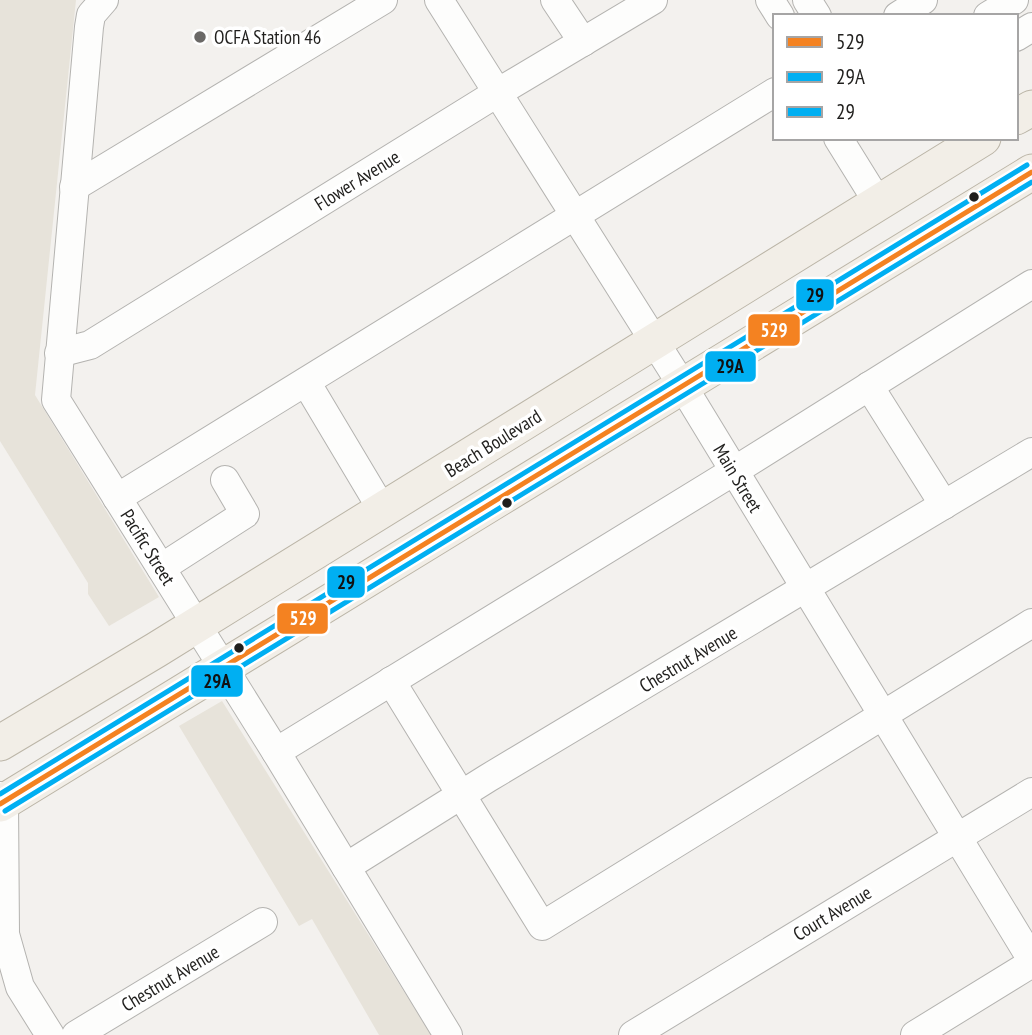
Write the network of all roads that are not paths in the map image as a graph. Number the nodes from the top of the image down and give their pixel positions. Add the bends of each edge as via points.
1 (383, 0) edge
2 (439, 0) edge
3 (555, 0) edge
4 (653, 0) edge
5 (923, 0) edge
6 (1014, 0) edge
7 (101, 2) edge
8 (901, 14) edge
9 (991, 14) edge
10 (583, 42) junction
11 (497, 93) junction
12 (773, 93) edge
13 (839, 140) edge
14 (980, 140) edge
15 (1032, 172) edge
16 (74, 187) junction
17 (880, 204) junction
18 (576, 215) junction
19 (1032, 284) edge
20 (655, 343) junction
21 (59, 353) junction
22 (306, 382) junction
23 (682, 385) junction
24 (869, 386) junction
25 (1032, 452) edge
26 (734, 471) junction
27 (225, 480) dead end
28 (117, 498) junction
29 (944, 505) junction
30 (383, 510) junction
31 (161, 568) junction
32 (805, 589) junction
33 (1032, 623) edge
34 (197, 625) junction
35 (223, 667) junction
36 (391, 681) junction
37 (882, 714) junction
38 (0, 743) edge
39 (276, 751) junction
40 (1032, 792) edge
41 (461, 795) junction
42 (1, 801) edge
43 (958, 837) junction
44 (346, 867) junction
45 (263, 922) dead end
46 (2, 935) edge
47 (1032, 962) edge
48 (50, 1035) edge
49 (76, 1035) edge
50 (447, 1035) edge
51 (633, 1035) edge
52 (915, 1035) edge

1 - 16 street
2 - 11 street, Main Street
3 - 10 street
4 - 10 street, Flower Avenue
5 - 8 street
6 - 9 street
7 - 16 street, Pacific Street via 89,27
10 - 11 street, Flower Avenue
11 - 18 street, Main Street
11 - 21 street, Flower Avenue via 90,345
12 - 18 street
13 - 17 street
14 - 17 main road, Beach Boulevard
15 - 23 main road
16 - 21 street, Pacific Street
17 - 20 main road, Beach Boulevard
18 - 20 street, Main Street
18 - 22 street
19 - 24 street
20 - 23 street, Main Street
20 - 30 main road, Beach Boulevard
21 - 28 street, Pacific Street via 56,400
22 - 28 street
22 - 30 street
23 - 26 street, Main Street
23 - 35 main road
24 - 26 street
24 - 29 street
25 - 29 street, Chestnut Avenue
26 - 32 street, Main Street
26 - 36 street
27 - 31 street via 245,514
28 - 31 street, Pacific Street
29 - 32 street, Chestnut Avenue
30 - 34 main road, Beach Boulevard
31 - 34 street, Pacific Street
32 - 37 street, Main Street
32 - 41 street, Chestnut Avenue
33 - 37 street
34 - 35 street, Pacific Street
34 - 38 main road, Beach Boulevard
35 - 39 street, Pacific Street
35 - 42 main road
36 - 39 street
36 - 41 street
37 - 41 street via 542,926
37 - 43 street, Main Street
39 - 44 street, Pacific Street
40 - 43 street, Court Avenue
41 - 44 street, Chestnut Avenue
42 - 46 street
43 - 47 street, Main Street
43 - 51 street, Court Avenue
44 - 50 street, Pacific Street
45 - 49 street, Chestnut Avenue
46 - 48 street via 20,987
47 - 52 street

